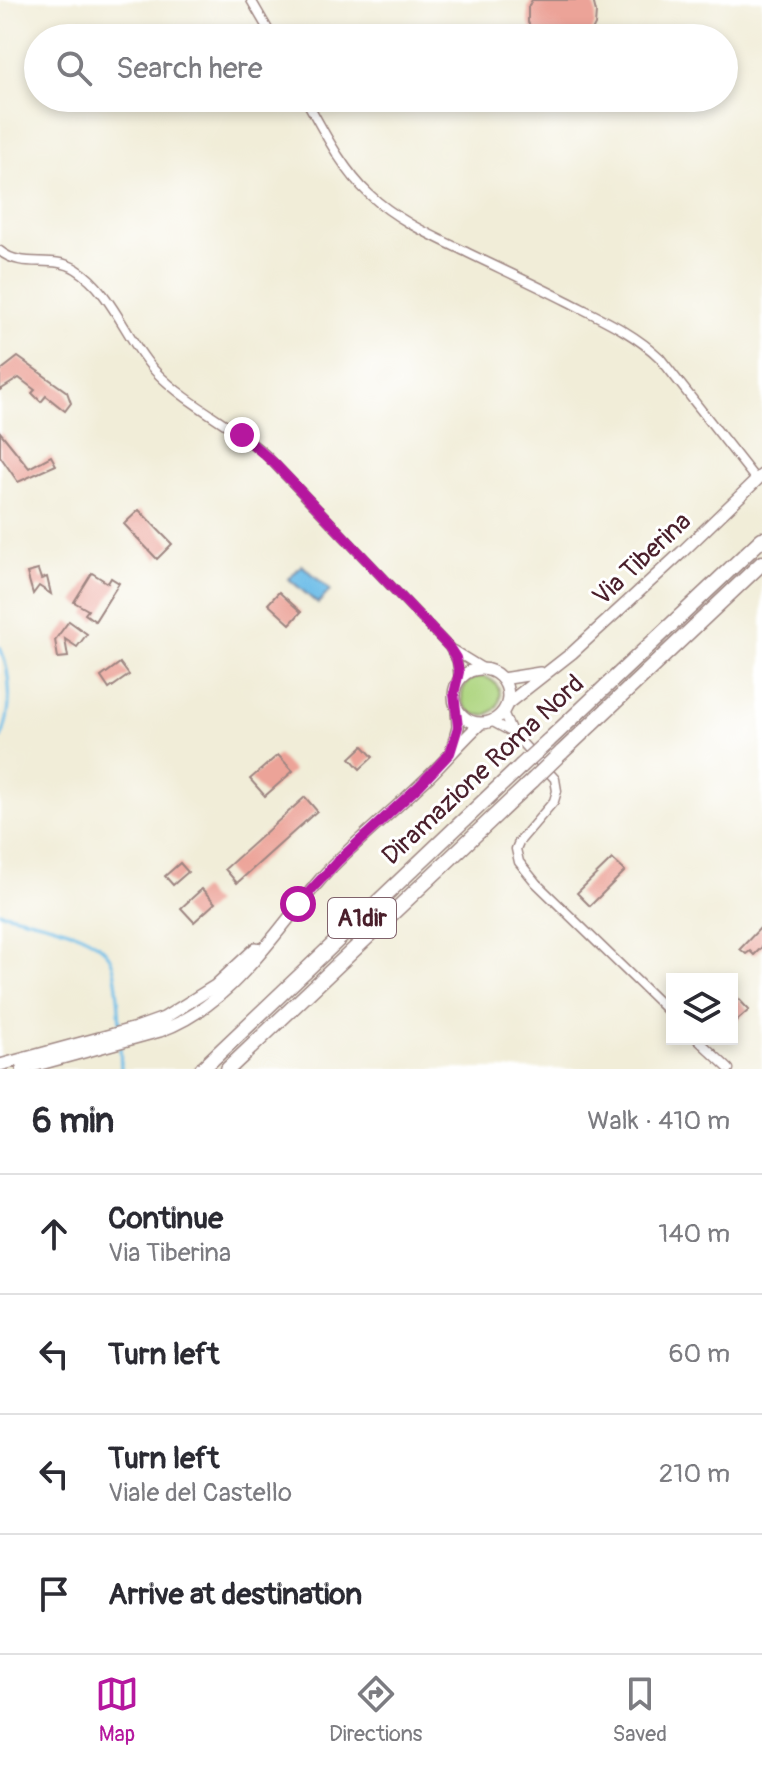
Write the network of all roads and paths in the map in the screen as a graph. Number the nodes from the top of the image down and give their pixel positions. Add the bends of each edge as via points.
1 (251, 0) edge
2 (265, 24) edge
3 (313, 112) edge
4 (0, 251) edge
5 (759, 478) edge
6 (762, 539) edge
7 (762, 563) edge
8 (449, 647) junction
9 (484, 669) junction
10 (548, 671) junction
11 (502, 679) junction
12 (459, 680) junction
13 (505, 708) junction
14 (457, 709) junction
15 (486, 722) junction
16 (512, 732) junction
17 (450, 753) junction
18 (666, 1009) edge
19 (102, 1042) junction
20 (703, 1045) edge
21 (0, 1065) edge
22 (22, 1069) edge
23 (202, 1069) edge
24 (228, 1069) edge
25 (729, 1069) edge

1 - 2 street
3 - 5 street via 351,174 388,210 645,343
4 - 8 street via 17,260 61,263 83,274 155,371 265,454
5 - 10 main road, Via Tiberina
6 - 23 highway, Diramazione Roma Nord / A1dir, bridge
7 - 24 highway, Diramazione Roma Nord / A1dir, bridge
8 - 9 street
8 - 12 street
9 - 11 main road
9 - 12 main road
10 - 11 main road
10 - 13 main road, Via Tiberina
11 - 13 main road
12 - 14 main road via 454,694
13 - 15 main road
13 - 16 street
14 - 15 main road via 467,719
14 - 17 main road via 458,731
15 - 16 street
15 - 17 main road
16 - 18 street via 555,779 557,791 519,842 519,862
17 - 19 main road via 215,986 139,1033
19 - 21 main road
19 - 22 main road
20 - 25 street

